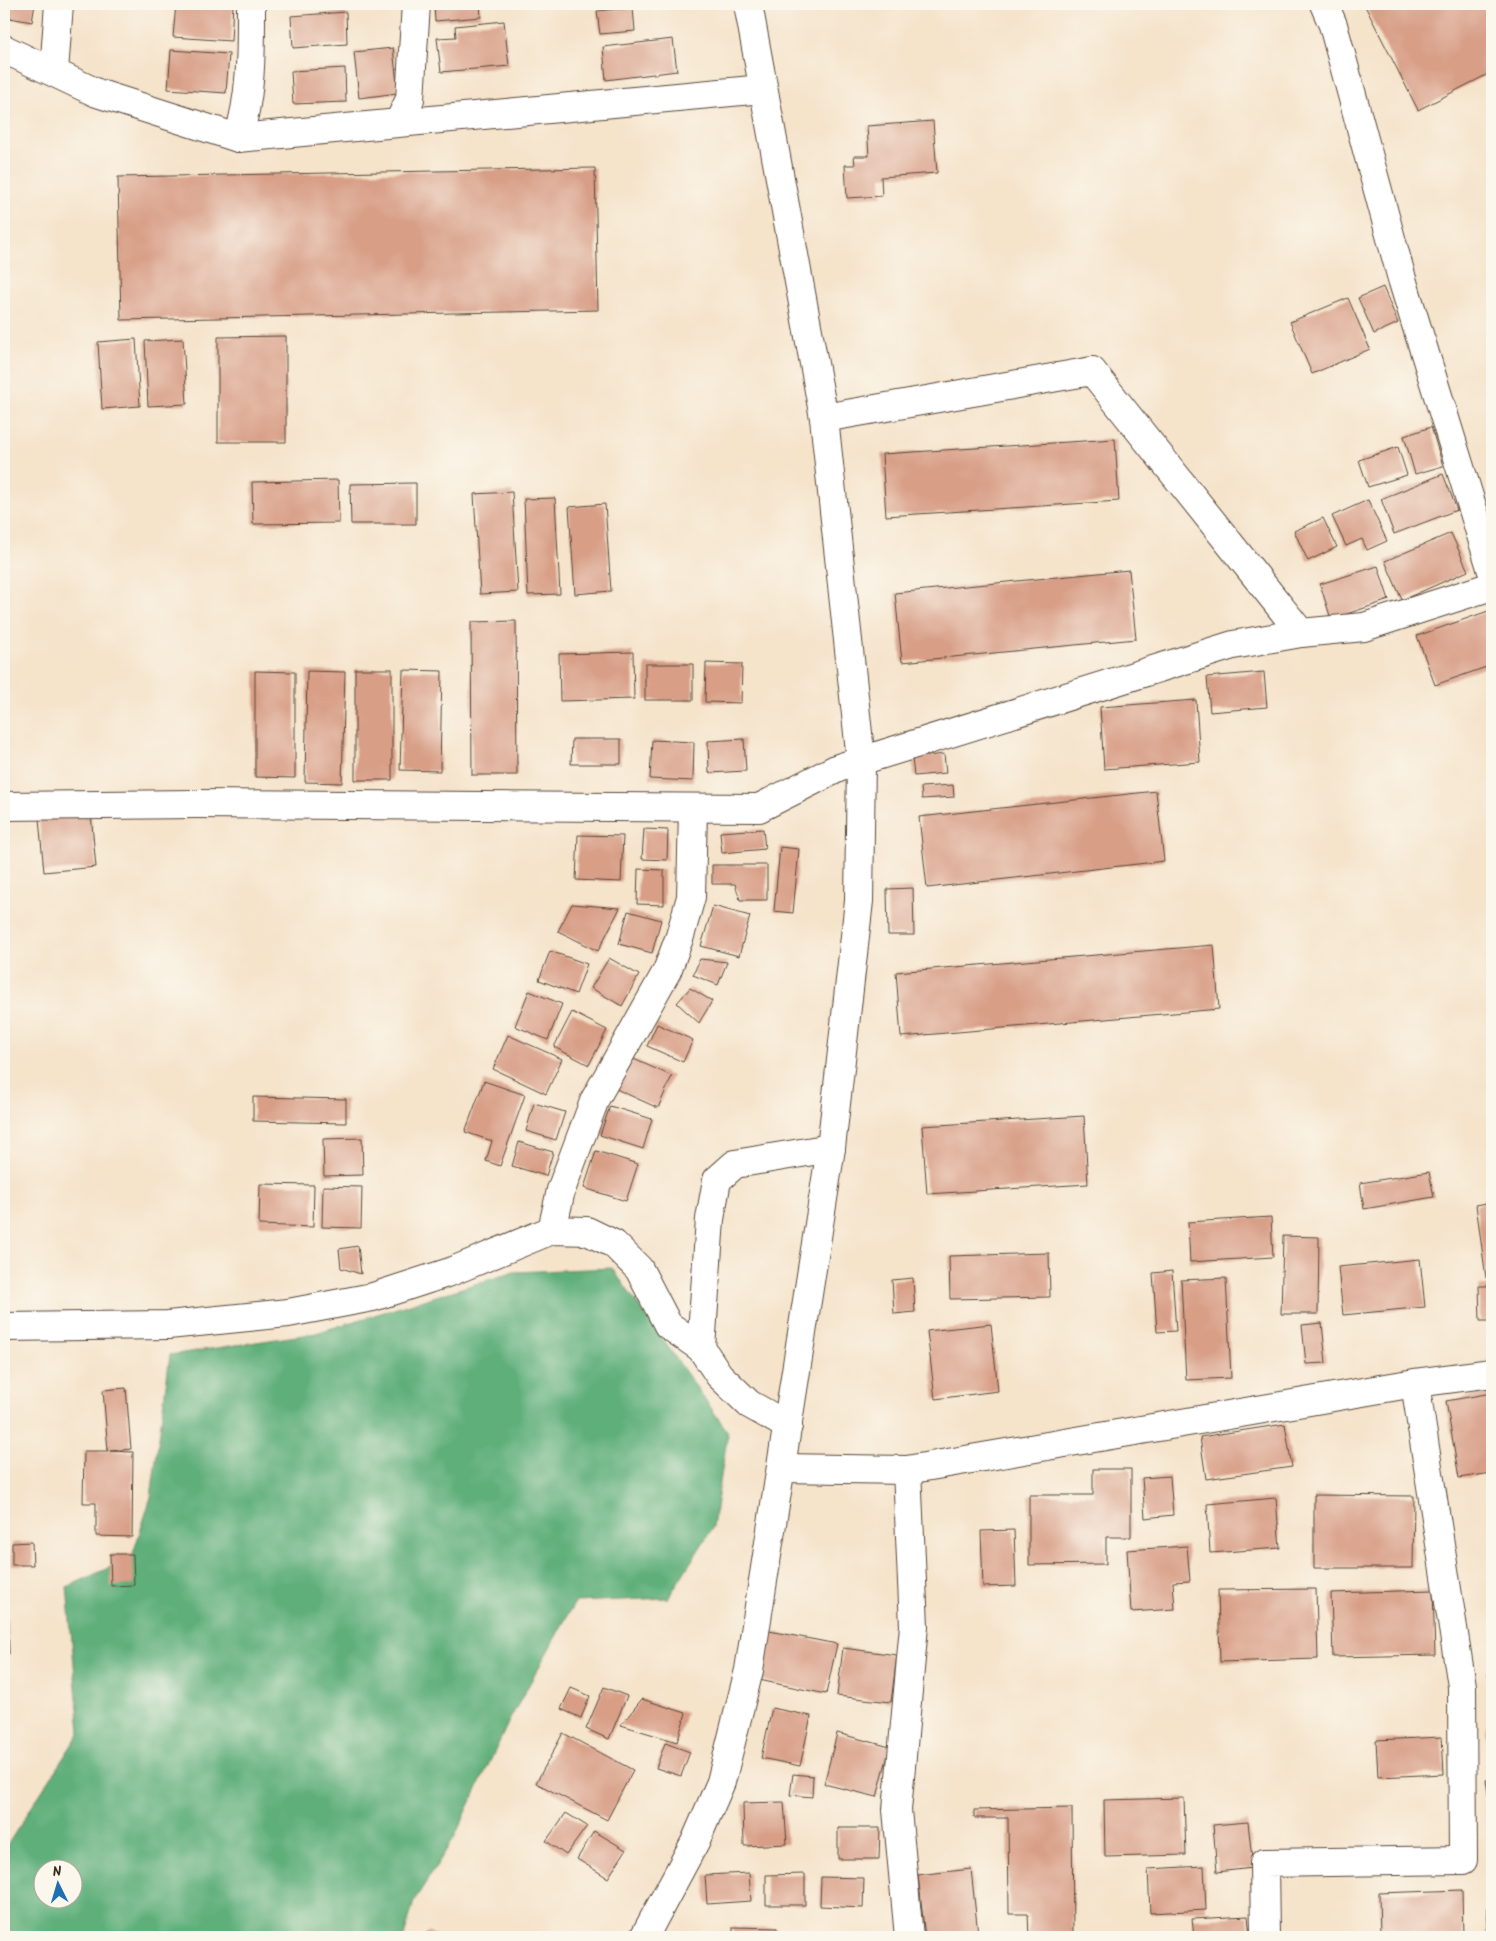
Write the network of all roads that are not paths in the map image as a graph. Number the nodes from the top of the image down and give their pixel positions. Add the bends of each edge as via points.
1 (59, 4) edge
2 (251, 4) edge
3 (416, 4) edge
4 (748, 4) edge
5 (1324, 4) edge
6 (4, 49) edge
7 (54, 72) junction
8 (763, 89) junction
9 (399, 122) junction
10 (238, 138) junction
11 (824, 418) junction
12 (1492, 571) edge
13 (1492, 586) edge
14 (1301, 633) junction
15 (861, 761) junction
16 (4, 806) edge
17 (694, 809) junction
18 (831, 1148) junction
19 (552, 1230) junction
20 (4, 1327) edge
21 (701, 1348) junction
22 (1492, 1373) edge
23 (1416, 1382) junction
24 (788, 1426) junction
25 (781, 1468) junction
26 (907, 1470) junction
27 (644, 1937) edge
28 (909, 1937) edge
29 (1265, 1937) edge

1 - 7 street
2 - 10 street via 245,116
3 - 9 street via 410,99
4 - 8 street
5 - 12 street via 1333,25 1402,279
6 - 7 street
7 - 10 street via 97,93
8 - 9 street
8 - 11 street
9 - 10 street
11 - 14 street via 1092,371
11 - 15 street
13 - 14 street via 1364,627
14 - 15 street via 1233,645
15 - 17 street via 838,768 759,808
15 - 18 street via 858,901
16 - 17 street via 196,804
17 - 19 street via 691,896 680,936 667,971 595,1098 561,1190
18 - 21 street via 735,1164 717,1180 710,1219
18 - 24 street
19 - 20 street via 450,1272 373,1297 288,1313 168,1325
19 - 21 street via 586,1231 614,1244 639,1269 668,1325
21 - 24 street via 719,1375 749,1404
22 - 23 street
23 - 26 street
23 - 29 street via 1462,1686 1463,1860 1264,1863
24 - 25 street
25 - 26 street
25 - 27 street via 749,1670 721,1782 695,1842
26 - 28 street via 914,1626 897,1810

